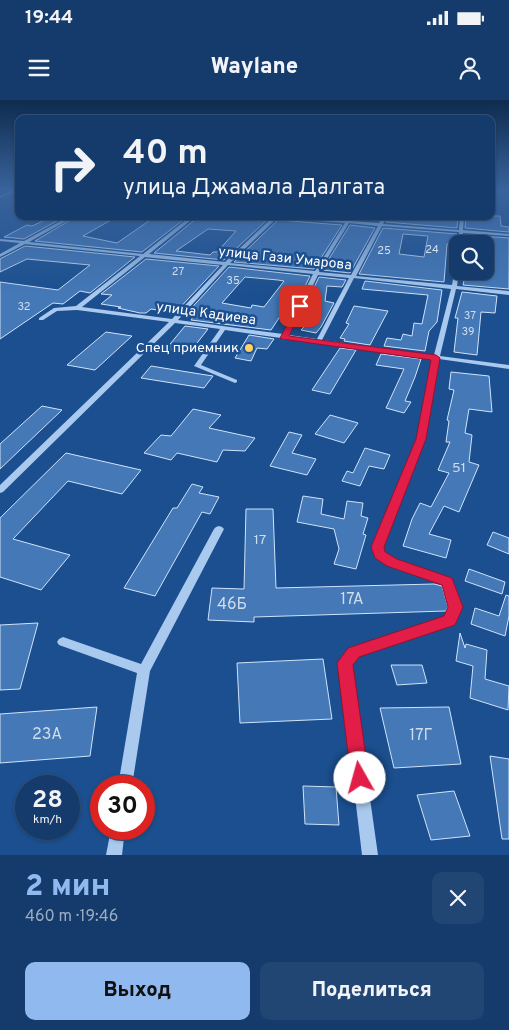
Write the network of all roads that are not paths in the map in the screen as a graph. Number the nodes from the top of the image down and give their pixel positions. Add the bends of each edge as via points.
1 (58, 224) edge
2 (183, 224) edge
3 (267, 224) edge
4 (347, 224) edge
5 (373, 224) edge
6 (461, 224) edge
7 (381, 225) junction
8 (461, 232) junction
9 (461, 235) edge
10 (509, 235) edge
11 (0, 240) edge
12 (24, 243) junction
13 (0, 256) edge
14 (142, 256) junction
15 (225, 265) junction
16 (316, 273) junction
17 (352, 278) junction
18 (455, 280) edge
19 (454, 287) junction
20 (509, 292) edge
21 (77, 308) junction
22 (41, 319) dead end
23 (174, 322) junction
24 (223, 329) junction
25 (284, 338) junction
26 (318, 342) junction
27 (436, 358) junction
28 (509, 367) edge
29 (235, 381) dead end
30 (0, 490) edge
31 (219, 529) dead end
32 (63, 642) dead end
33 (144, 670) junction
34 (127, 775) edge
35 (116, 840) edge
36 (114, 855) edge
37 (370, 855) edge

1 - 12 street
2 - 14 street
3 - 15 street
4 - 16 street
5 - 7 street
6 - 8 street
7 - 8 street
7 - 17 street
8 - 9 street
8 - 10 street
11 - 12 street, улица Гази Умарова
12 - 13 street
12 - 14 street, улица Гази Умарова
14 - 15 street, улица Гази Умарова
14 - 21 street
15 - 16 street, улица Гази Умарова
15 - 23 street
16 - 17 street, улица Гази Умарова
16 - 25 street
17 - 19 street, улица Гази Умарова
17 - 26 street
18 - 19 street
19 - 20 street, улица Гази Умарова
19 - 27 street
21 - 22 street via 56,309
21 - 23 street, улица Кадиева
23 - 24 street, улица Кадиева
23 - 30 street
24 - 25 street, улица Кадиева
24 - 29 street via 196,366
25 - 26 street, улица Кадиева
26 - 27 street, улица Кадиева
27 - 28 street, улица Кадиева
27 - 37 street via 421,439 377,547 380,555 392,563 447,582 456,607 449,621 353,652 345,663
31 - 33 street
32 - 33 street
33 - 34 street
35 - 36 street

